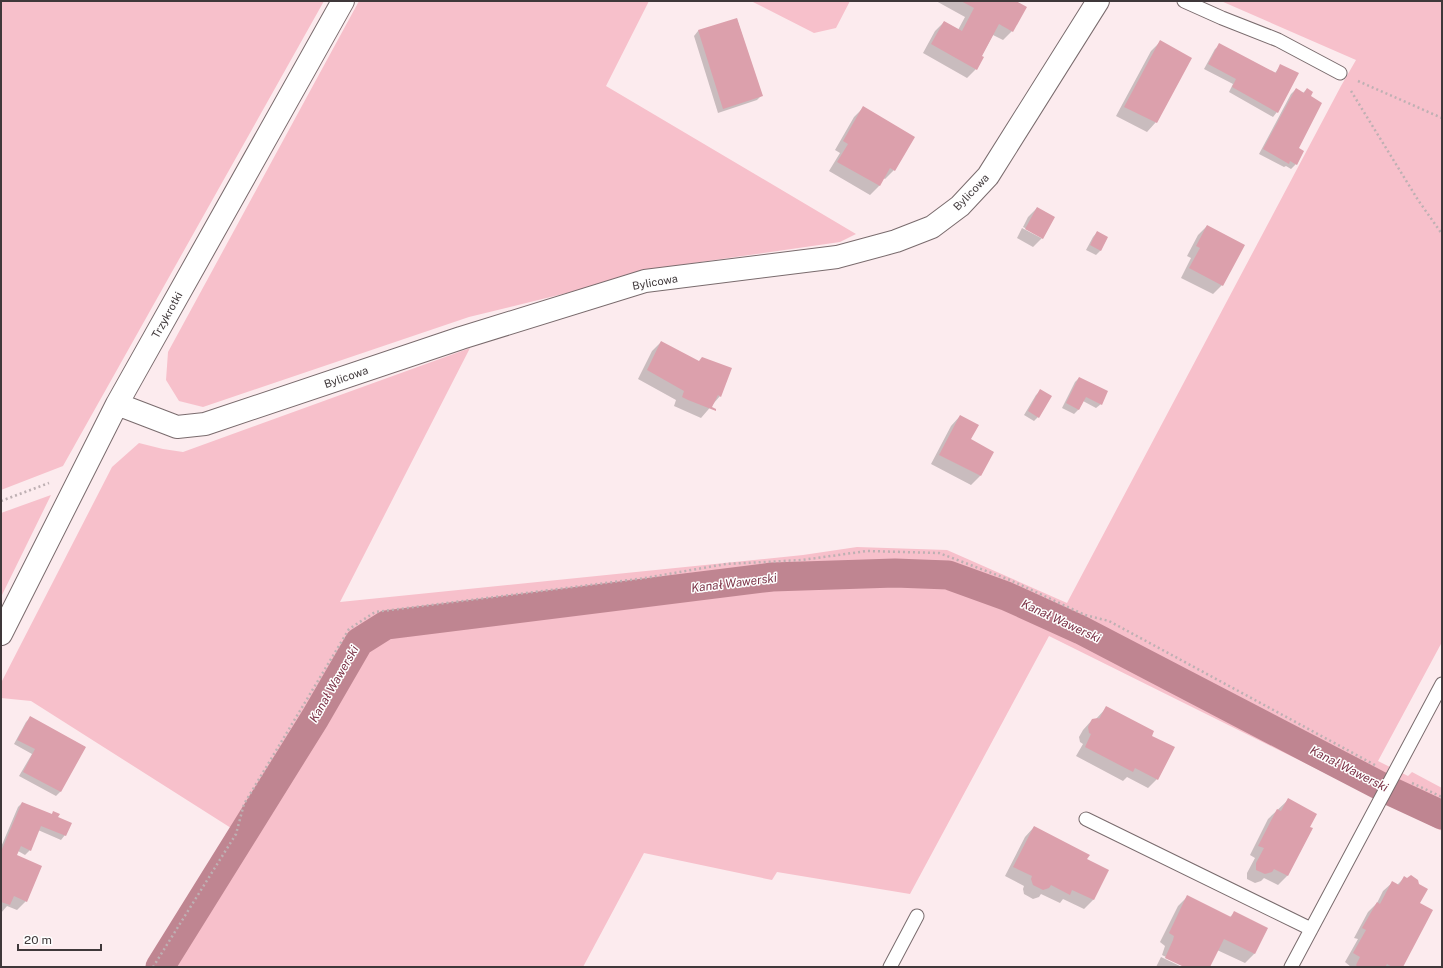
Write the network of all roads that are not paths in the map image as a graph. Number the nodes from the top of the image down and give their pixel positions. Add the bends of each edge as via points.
1 (343, 1) edge
2 (1098, 1) edge
3 (1184, 1) edge
4 (1340, 73) road end
5 (117, 404) junction
6 (1, 634) edge
7 (1442, 684) edge
8 (1086, 819) dead end
9 (917, 916) dead end
10 (1312, 929) junction
11 (890, 967) edge
12 (1291, 967) edge

1 - 5 street, Trzykrotki
2 - 5 street, Bylicowa via 988,176 960,206 932,227 896,241 837,257 645,281 461,338 205,424 177,427
3 - 4 lane via 1278,40
5 - 6 street, Trzykrotki
7 - 10 lane
8 - 10 lane
9 - 11 lane
10 - 12 lane

